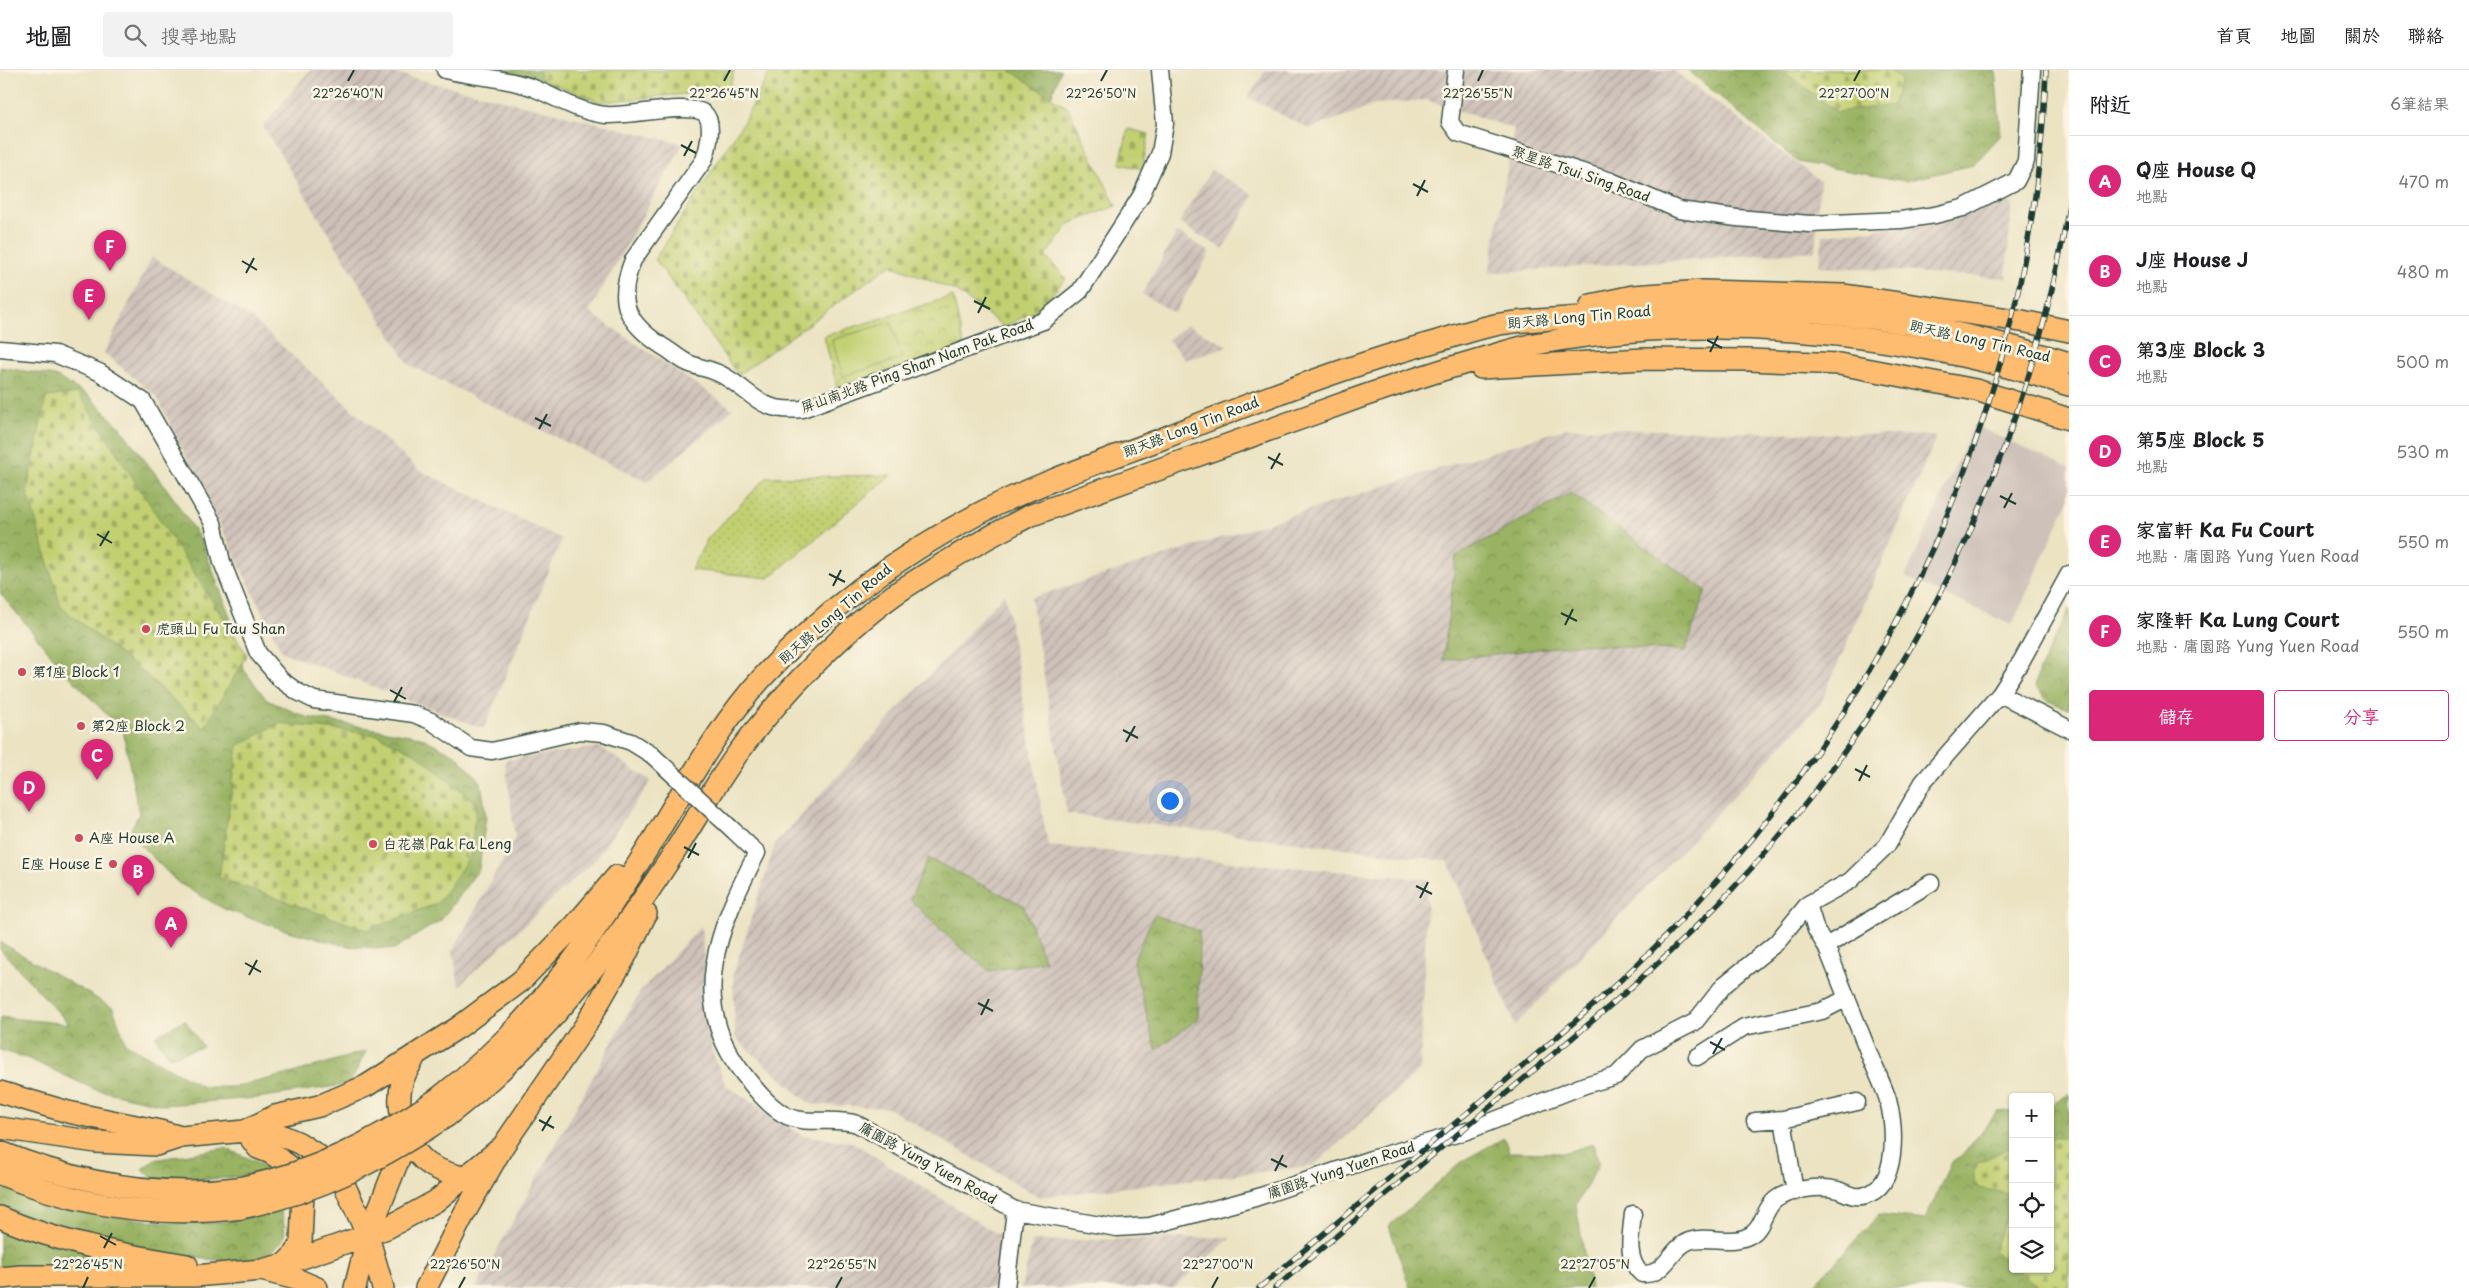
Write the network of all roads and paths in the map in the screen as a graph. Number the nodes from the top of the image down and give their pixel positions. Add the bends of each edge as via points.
1 (445, 70) edge
2 (1160, 70) edge
3 (1456, 70) edge
4 (2032, 70) edge
5 (1498, 324) junction
6 (2069, 331) edge
7 (0, 349) edge
8 (2069, 363) edge
9 (1439, 370) junction
10 (2069, 384) edge
11 (2069, 419) edge
12 (2069, 574) edge
13 (2000, 694) junction
14 (2069, 728) edge
15 (653, 839) junction
16 (673, 855) junction
17 (1931, 883) dead end
18 (1808, 904) junction
19 (1826, 946) junction
20 (1847, 998) junction
21 (415, 1057) junction
22 (1698, 1057) dead end
23 (0, 1092) edge
24 (1858, 1102) dead end
25 (441, 1108) junction
26 (1783, 1119) junction
27 (1755, 1121) dead end
28 (0, 1128) edge
29 (245, 1131) junction
30 (181, 1137) junction
31 (407, 1138) junction
32 (503, 1146) junction
33 (0, 1152) edge
34 (0, 1174) edge
35 (465, 1178) junction
36 (1795, 1192) junction
37 (239, 1198) junction
38 (1015, 1210) junction
39 (1634, 1214) dead end
40 (0, 1217) edge
41 (368, 1236) junction
42 (285, 1264) junction
43 (262, 1270) junction
44 (229, 1274) junction
45 (0, 1278) edge
46 (317, 1288) edge
47 (355, 1288) edge
48 (383, 1288) edge
49 (426, 1288) edge
50 (1006, 1288) edge

1 - 2 street, 屏山南北路 Ping Shan Nam Pak Road via 530,87 586,112 607,115 689,109 705,114 709,120 709,146 704,160 633,260 624,293 626,308 647,336 688,363 724,376 763,404 787,410 802,409 1043,321 1080,291 1141,196 1160,153 1165,124
3 - 4 street, 聚星路 Tsui Sing Road via 1450,122 1458,134 1611,182 1680,210 1810,224 1935,216 1963,208 2016,181 2026,161
5 - 6 main road via 1633,296 1703,291 1843,295 2005,318
5 - 8 main road, 朗天路 Long Tin Road via 1674,309 1769,309 1867,318 1964,335
5 - 15 main road, 朗天路 Long Tin Road via 1395,353 1265,398 1053,481 980,514 899,559 822,621 765,674 717,737
7 - 38 street, 庸園路 Yung Yuen Road, bridge via 54,354 99,372 143,402 213,524 222,562 258,654 281,680 298,692 314,700 414,714 431,721 471,748 492,751 580,731 604,733 631,742 652,755 757,853 722,932 712,975 713,1008 719,1035 733,1061 765,1101 783,1114 803,1121 857,1124
9 - 10 main road, 朗天路 Long Tin Road via 1537,343 1597,335 1740,329 1841,335 1948,352
9 - 11 main road via 1644,359 1839,364 1976,390
9 - 16 main road, 朗天路 Long Tin Road via 1029,516 902,590 842,638 787,694 738,752
12 - 13 street, 庸園路 Yung Yuen Road
13 - 14 street
13 - 18 street, 庸園路 Yung Yuen Road via 1923,782 1887,845 1850,881
15 - 21 main road via 521,981
15 - 25 main road, 朗天路 Long Tin Road via 584,947 538,1006
16 - 25 main road, 朗天路 Long Tin Road via 610,948 529,1046 498,1075
16 - 32 main road via 621,964 587,1023
17 - 19 street
18 - 19 street via 1816,930
18 - 38 street, 庸園路 Yung Yuen Road via 1776,943 1724,985 1695,1022 1642,1049 1616,1076 1584,1085 1467,1131 1255,1198 1150,1226 1117,1228
19 - 20 street
20 - 22 street via 1822,1011 1744,1027
20 - 36 street via 1888,1101 1894,1143 1889,1170 1878,1189 1866,1196 1849,1196 1838,1190 1820,1188
21 - 29 main road via 366,1086 318,1106 275,1116
21 - 31 main road via 402,1083 401,1112
23 - 30 main road via 68,1112
24 - 26 street
25 - 37 main road, 朗天路 Long Tin Road, bridge via 397,1149 332,1182 271,1202
26 - 27 street
26 - 36 street
28 - 30 main road via 96,1142 156,1145
29 - 30 main road
29 - 41 main road via 278,1134 328,1162 342,1180
29 - 42 main road via 258,1148 289,1166 303,1193 301,1242
31 - 35 main road via 425,1161 436,1169
31 - 41 main road
32 - 35 main road
32 - 49 main road
33 - 37 main road, 朗天路 Long Tin Road via 64,1174 120,1187
34 - 37 main road, 朗天路 Long Tin Road via 73,1199 123,1209 175,1213
35 - 41 main road via 436,1200
36 - 39 street via 1776,1199 1754,1233 1745,1238 1723,1241 1698,1239 1687,1242 1652,1275 1642,1274 1633,1263 1630,1240
38 - 50 street
40 - 44 main road via 56,1238
41 - 42 main road
41 - 47 main road
41 - 48 main road
42 - 43 main road
43 - 44 main road
43 - 46 main road
44 - 45 main road

